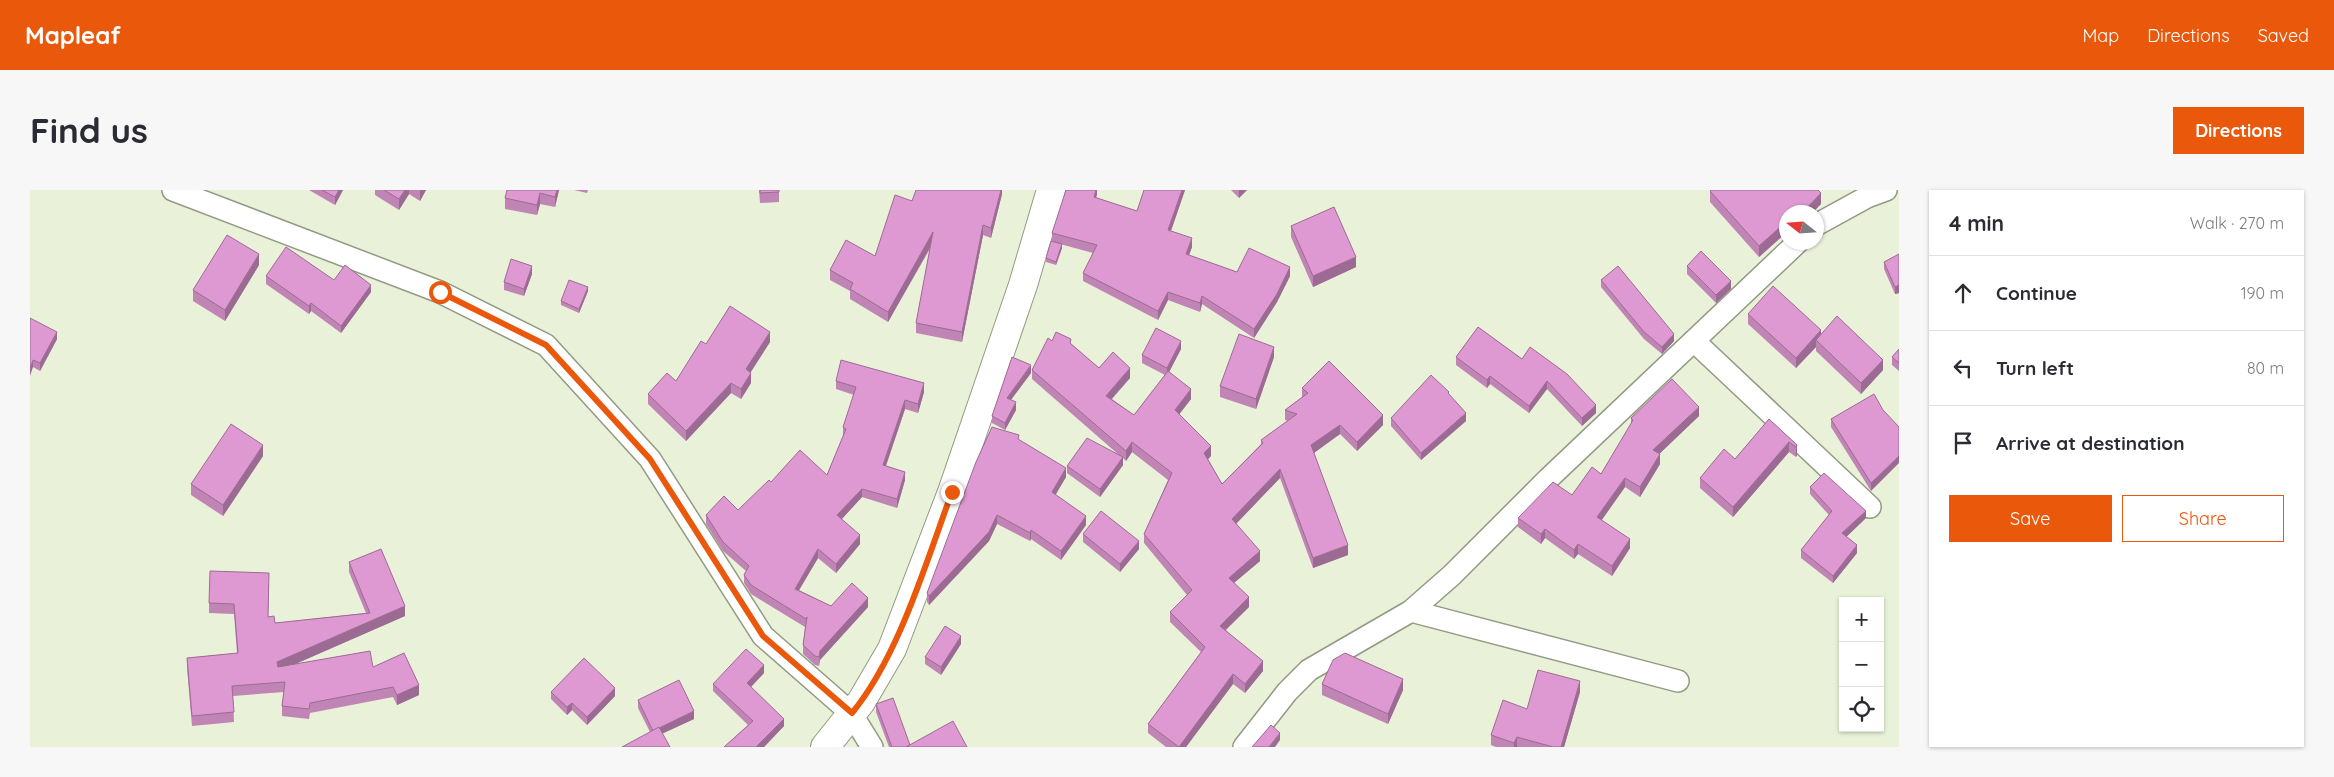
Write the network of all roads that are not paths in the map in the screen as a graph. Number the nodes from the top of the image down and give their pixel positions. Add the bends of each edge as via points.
1 (173, 190) edge
2 (1051, 190) edge
3 (1886, 190) edge
4 (1824, 221) edge
5 (1790, 250) edge
6 (1694, 341) junction
7 (1870, 508) dead end
8 (1412, 611) junction
9 (1678, 681) dead end
10 (852, 713) junction
11 (825, 747) edge
12 (872, 747) edge
13 (1244, 747) edge

1 - 10 street via 440,292 546,345 650,459 763,636
2 - 10 street via 1023,285 952,492 903,621 892,649
3 - 4 street
5 - 6 street
6 - 7 street
6 - 8 street
8 - 9 street
8 - 13 street via 1308,670
10 - 11 street
10 - 12 street

